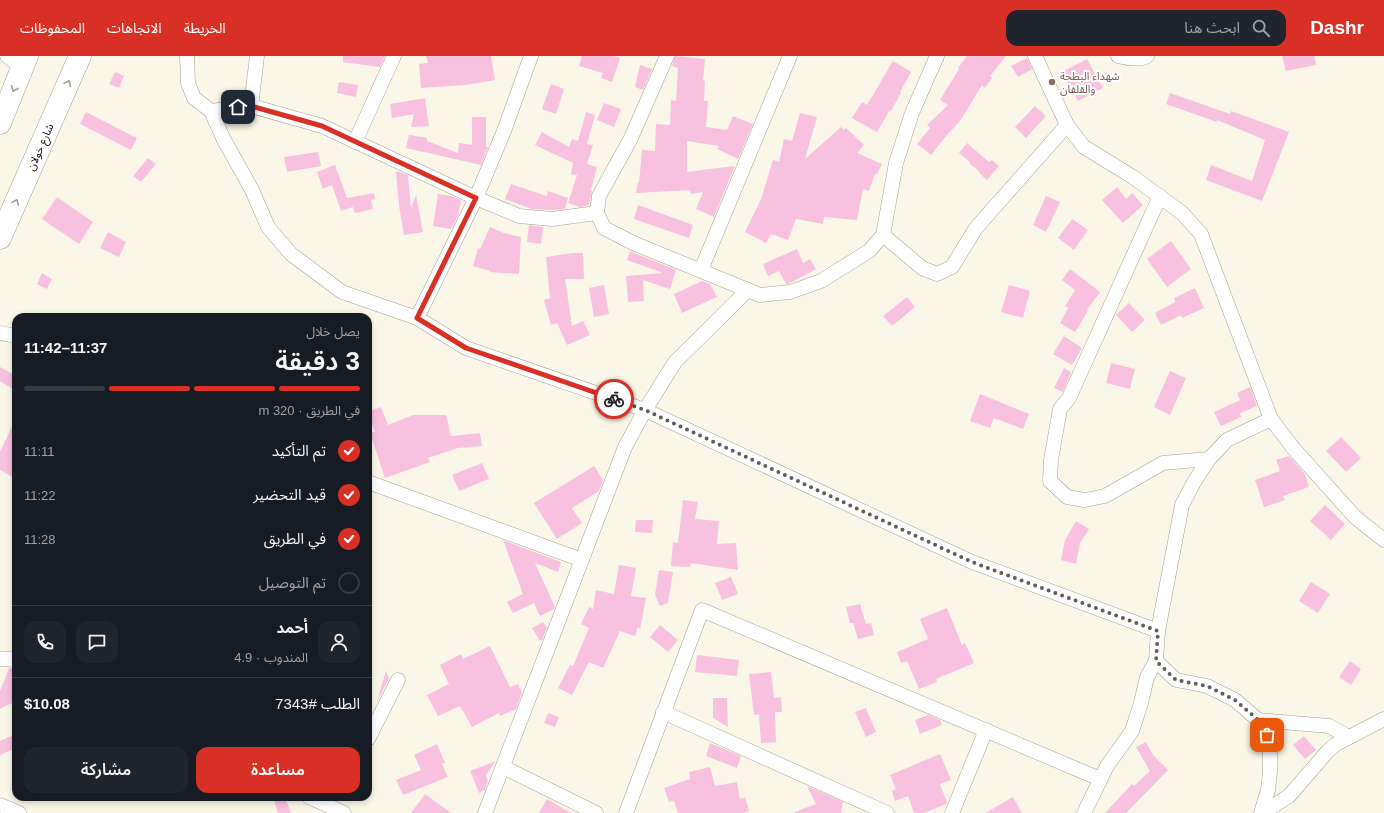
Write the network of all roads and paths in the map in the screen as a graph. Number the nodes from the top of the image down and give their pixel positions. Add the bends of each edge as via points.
1 (80, 56) edge
2 (187, 56) edge
3 (257, 56) edge
4 (394, 56) edge
5 (531, 56) edge
6 (668, 56) edge
7 (790, 56) edge
8 (937, 56) edge
9 (1035, 56) edge
10 (1118, 56) edge
11 (1138, 57) edge
12 (19, 60) edge
13 (251, 106) junction
14 (211, 111) junction
15 (0, 123) edge
16 (1067, 125) junction
17 (355, 142) junction
18 (1160, 196) junction
19 (476, 198) junction
20 (597, 213) junction
21 (883, 235) junction
22 (0, 238) edge
23 (700, 270) junction
24 (748, 290) junction
25 (417, 318) junction
26 (0, 333) edge
27 (12, 335) edge
28 (645, 410) junction
29 (1271, 419) junction
30 (1209, 458) junction
31 (372, 483) edge
32 (1384, 540) edge
33 (582, 560) junction
34 (1158, 631) junction
35 (0, 659) edge
36 (12, 660) edge
37 (1156, 661) junction
38 (398, 680) dead end
39 (663, 712) junction
40 (1384, 719) edge
41 (1258, 720) junction
42 (986, 730) junction
43 (372, 731) edge
44 (1349, 737) junction
45 (503, 767) junction
46 (1100, 779) junction
47 (322, 801) edge
48 (0, 805) edge
49 (339, 806) edge
50 (20, 813) edge
51 (485, 813) edge
52 (596, 813) edge
53 (626, 813) edge
54 (887, 813) edge
55 (952, 813) edge
56 (1084, 813) edge
57 (1262, 813) edge

22 -> 1 main road, شارع خولان
2 - 14 street via 188,83 194,98
3 - 13 street
4 - 17 street
5 - 19 street
6 - 20 street via 630,140 598,196
7 - 23 street
8 - 21 street via 912,113 896,163
9 - 16 street
10 - 11 street
12 -> 15 main road
13 - 14 street
13 - 17 street via 322,126
14 - 25 street via 268,227 291,254 342,292
16 - 18 street via 1084,147 1133,176
16 - 21 street via 976,228 952,267 937,274 922,268
17 - 19 street
18 - 29 street via 1182,213 1201,234
18 - 30 street via 1069,398 1060,409 1050,481 1067,497 1085,500 1105,496 1163,464
19 - 20 street via 520,216 552,219
19 - 25 street
20 - 23 street via 604,228
21 - 24 street via 869,251 821,281 790,292 760,295
23 - 24 street
24 - 28 street via 675,362
25 - 28 street via 466,348
26 - 27 street
28 - 33 street via 625,447
28 - 34 street via 972,562
29 - 30 street via 1227,440
29 - 32 street via 1294,449 1356,516
30 - 34 street via 1182,505
31 - 33 street
33 - 45 street
34 - 37 street
35 - 36 street
37 - 41 street via 1176,680 1207,686 1235,700
37 - 46 street via 1147,676 1132,732
38 - 43 street
39 - 42 street via 702,610
39 - 53 street
39 - 54 street
40 - 44 street
41 - 44 street via 1329,726
41 - 57 street via 1267,735 1270,755 1270,772
42 - 46 street
42 - 55 street
44 - 57 street via 1326,752 1289,796
45 - 51 street
45 - 52 street
46 - 56 street
47 - 49 street
48 - 50 street

